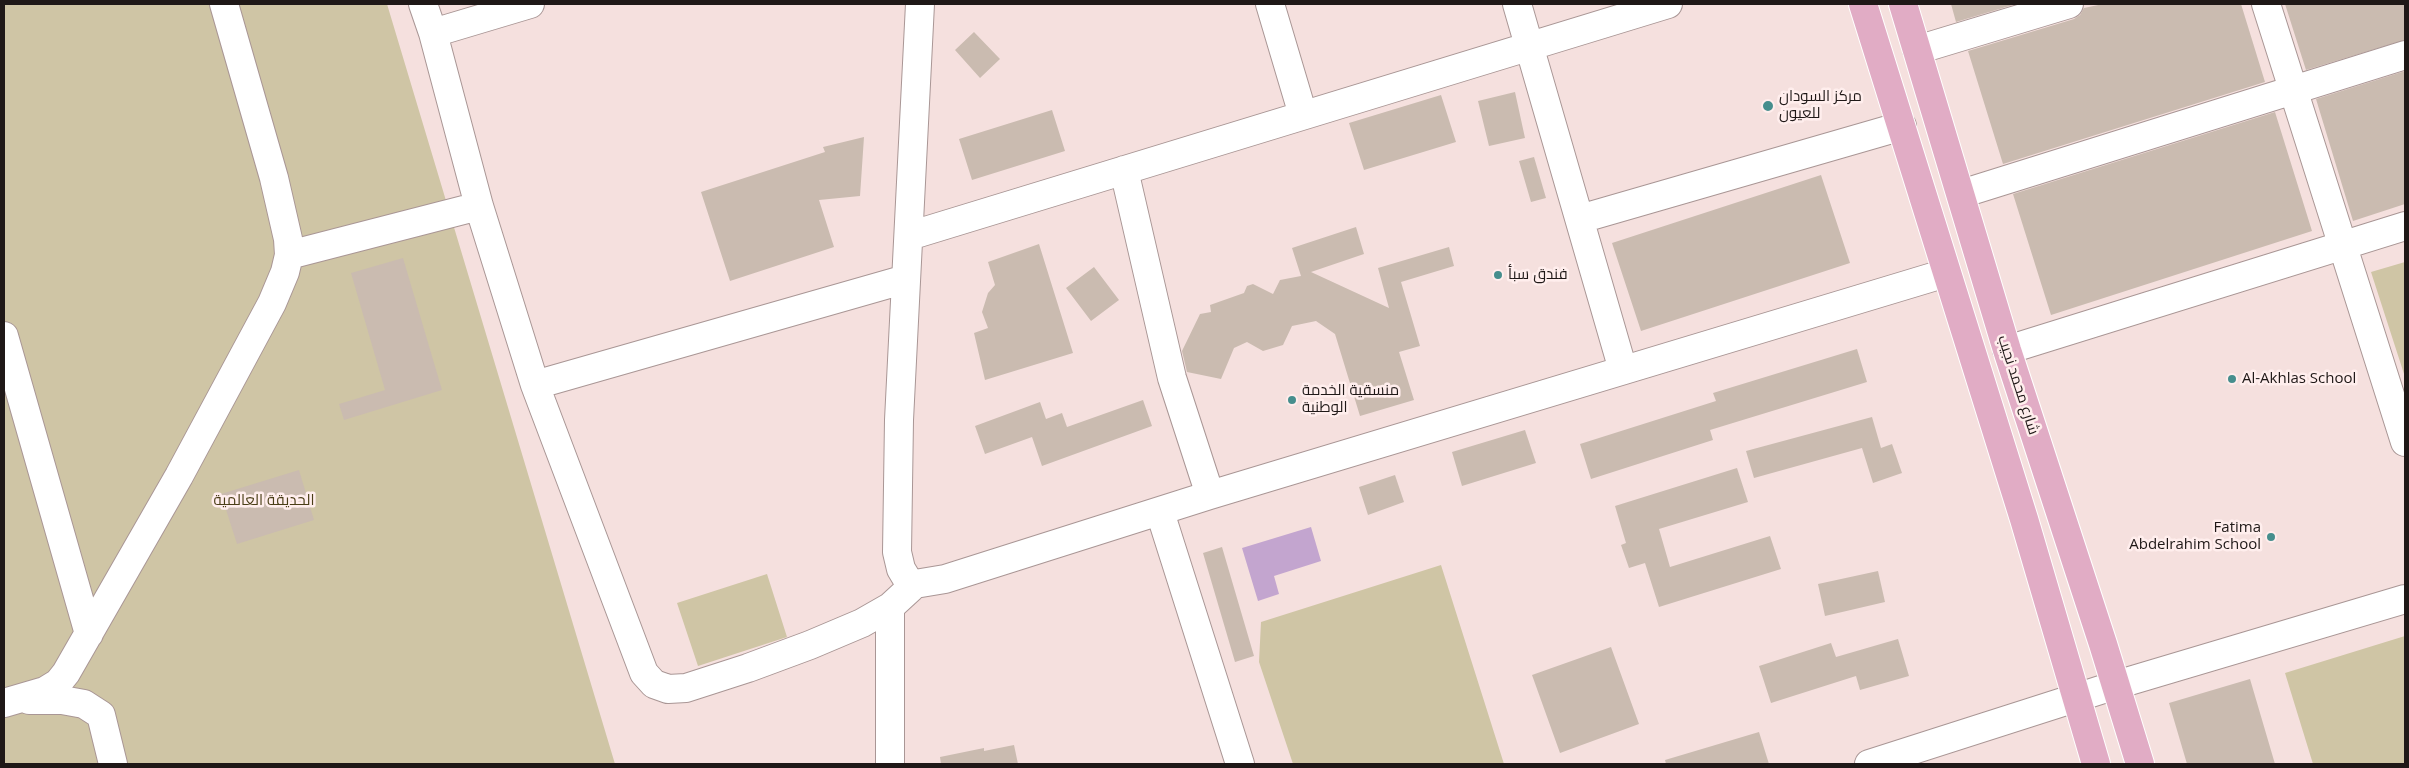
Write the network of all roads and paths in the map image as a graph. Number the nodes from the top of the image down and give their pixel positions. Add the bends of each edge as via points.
1 (224, 4) edge
2 (423, 4) edge
3 (530, 4) edge
4 (920, 4) edge
5 (1270, 4) edge
6 (1517, 4) edge
7 (1668, 4) edge
8 (1863, 4) edge
9 (1903, 4) edge
10 (2069, 4) edge
11 (2266, 4) edge
12 (433, 33) junction
13 (1530, 45) junction
14 (1917, 50) junction
15 (2405, 55) edge
16 (2292, 90) junction
17 (1303, 115) junction
18 (1902, 126) junction
19 (1124, 170) junction
20 (1961, 194) junction
21 (479, 206) junction
22 (1580, 219) junction
23 (2405, 226) edge
24 (909, 236) junction
25 (2342, 244) junction
26 (289, 255) junction
27 (1946, 273) junction
28 (906, 279) junction
29 (4, 336) edge
30 (2007, 350) junction
31 (1623, 370) junction
32 (535, 385) junction
33 (2405, 442) edge
34 (1210, 495) junction
35 (1160, 512) junction
36 (915, 584) junction
37 (2405, 599) edge
38 (890, 607) junction
39 (88, 634) junction
40 (2103, 644) junction
41 (2064, 655) junction
42 (2116, 685) junction
43 (2076, 698) junction
44 (8, 702) edge
45 (2137, 754) edge
46 (2094, 760) edge
47 (113, 764) edge
48 (890, 764) edge
49 (1240, 764) edge
50 (1869, 764) edge

1 - 26 street via 274,178
2 - 12 street
3 - 12 street
4 - 24 street
5 - 17 street
6 - 13 street
7 - 13 street
8 - 18 main road
9 - 14 main road, شارع محمد نجيب
10 - 14 street
11 - 16 street
12 - 21 street
13 - 17 street
13 - 22 street
14 - 20 main road, شارع محمد نجيب
15 - 16 street
16 - 20 street
16 - 25 street
17 - 19 street
18 - 22 street
18 - 27 main road
19 - 24 street
19 - 34 street via 1172,378
20 - 30 main road, شارع محمد نجيب
21 - 26 street
21 - 32 street
22 - 31 street
23 - 25 street
24 - 28 street
25 - 30 street
25 - 33 street
26 - 39 street via 272,303 180,476
27 - 31 street
27 - 41 main road
28 - 32 street
28 - 36 street via 897,552 907,579
29 - 39 street
30 - 40 main road, شارع محمد نجيب
31 - 34 street
32 - 38 street via 644,673 654,684 686,688 748,668 862,623
34 - 35 street
35 - 36 street via 945,579
35 - 49 street
36 - 38 street
37 - 42 street
38 - 48 street
39 - 44 street via 58,683 46,691
40 - 41 main road via 2102,654 2085,665 2079,666
40 - 42 main road, شارع محمد نجيب
41 - 43 main road
42 - 43 street
42 - 45 main road, شارع محمد نجيب
43 - 46 main road
43 - 50 street
44 - 47 street via 62,700 84,704 100,715
45 - 46 main road via 2125,740 2112,740 2101,744

